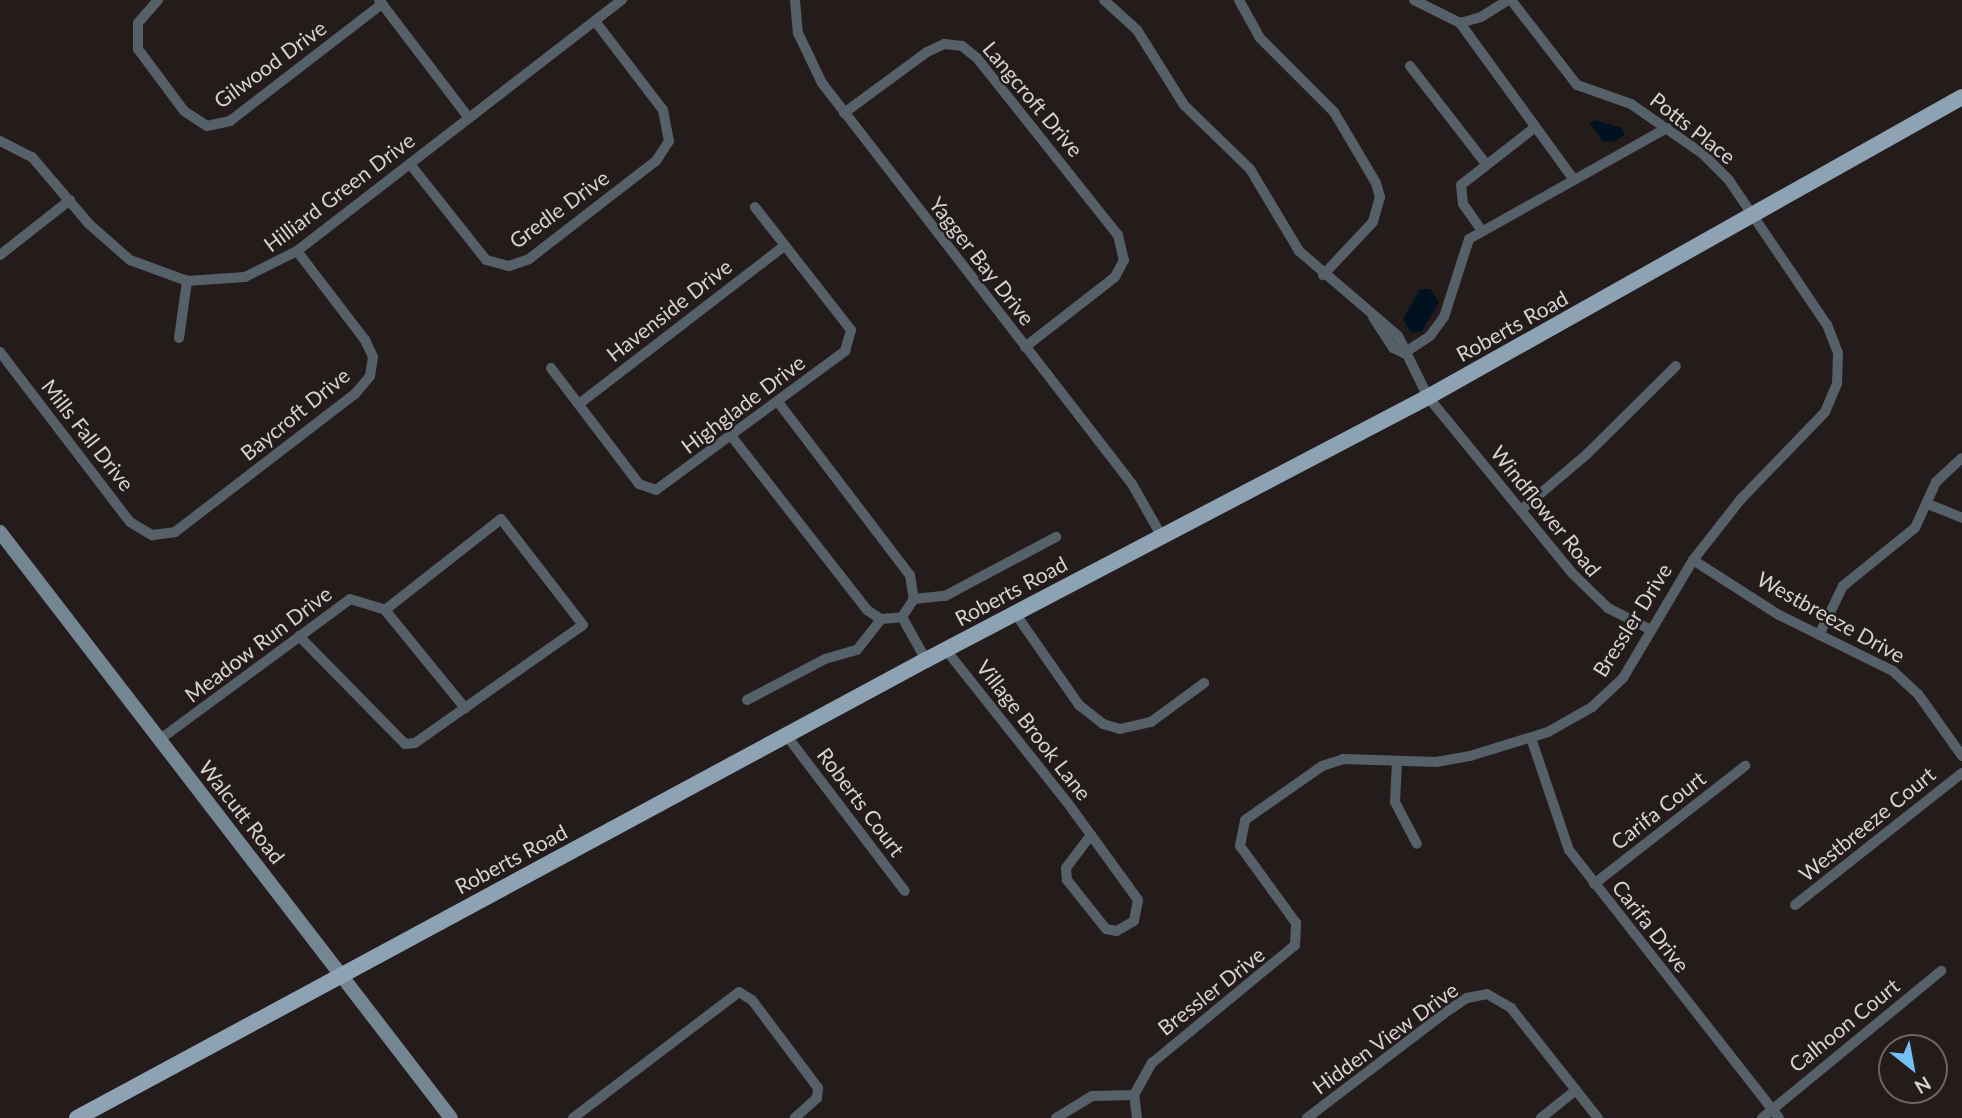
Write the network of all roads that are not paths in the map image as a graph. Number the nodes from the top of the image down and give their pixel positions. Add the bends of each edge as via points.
1 (158, 0) edge
2 (622, 0) edge
3 (795, 0) edge
4 (1104, 0) edge
5 (1239, 0) edge
6 (1414, 0) edge
7 (1510, 0) edge
8 (380, 2) edge
9 (595, 21) junction
10 (1460, 23) junction
11 (1410, 66) dead end
12 (1962, 97) edge
13 (844, 113) junction
14 (470, 118) junction
15 (1667, 128) junction
16 (1533, 129) junction
17 (0, 141) edge
18 (410, 164) junction
19 (1486, 164) junction
20 (1574, 180) junction
21 (70, 200) junction
22 (755, 207) dead end
23 (1753, 215) junction
24 (1482, 231) junction
25 (784, 246) junction
26 (297, 251) junction
27 (0, 256) edge
28 (1323, 275) junction
29 (187, 281) junction
30 (178, 338) dead end
31 (1025, 347) junction
32 (0, 352) edge
33 (1404, 353) junction
34 (1676, 366) dead end
35 (551, 369) dead end
36 (1428, 397) junction
37 (778, 402) junction
38 (579, 404) junction
39 (732, 437) junction
40 (1962, 458) edge
41 (1928, 503) junction
42 (1521, 510) junction
43 (1962, 518) edge
44 (0, 532) edge
45 (152, 535) joint
46 (1161, 535) junction
47 (1056, 537) dead end
48 (1693, 560) junction
49 (915, 599) junction
50 (385, 610) junction
51 (1015, 613) junction
52 (902, 617) junction
53 (881, 619) junction
54 (1651, 630) junction
55 (1819, 635) junction
56 (299, 636) junction
57 (946, 650) junction
58 (926, 660) junction
59 (1204, 682) dead end
60 (747, 700) dead end
61 (465, 708) junction
62 (786, 735) junction
63 (1531, 738) junction
64 (159, 740) junction
65 (1962, 756) edge
66 (1397, 761) junction
67 (1745, 766) dead end
68 (1962, 773) edge
69 (1091, 835) junction
70 (1416, 844) dead end
71 (1594, 884) junction
72 (905, 891) dead end
73 (1796, 905) dead end
74 (1941, 971) dead end
75 (340, 974) junction
76 (1576, 1090) junction
77 (1134, 1095) junction
78 (1776, 1114) edge
79 (77, 1118) edge
80 (451, 1118) edge
81 (573, 1118) edge
82 (795, 1118) edge
83 (1056, 1118) edge
84 (1137, 1118) edge
85 (1307, 1118) edge
86 (1541, 1118) edge
87 (1598, 1118) edge
88 (1762, 1118) edge

1 - 8 street, Gilwood Drive via 142,15 135,34 143,57 196,122 218,125 230,121
2 - 9 street, Hilliard Green Drive
3 - 13 street, Yagger Bay Drive via 798,33 808,59
4 - 28 street, Windflower Road via 1137,30 1184,105 1250,169 1299,251
5 - 28 street via 1260,38 1334,112 1376,183 1380,197 1373,222
6 - 10 street
7 - 10 street
7 - 15 street, Potts Place via 1577,85 1631,104
8 - 14 street
9 - 14 street, Hilliard Green Drive
9 - 18 street, Gredle Drive via 663,110 670,135 656,161 529,259 509,266 486,260 478,252
10 - 16 street
11 - 19 street
12 - 23 main road, Roberts Road
13 - 31 street, Yagger Bay Drive
13 - 31 street, Langcroft Drive via 927,52 944,44 962,47 977,58 1118,235 1124,260 1108,284
14 - 18 street, Hilliard Green Drive
15 - 20 street
15 - 23 street, Potts Place via 1717,167
16 - 19 street
16 - 20 street
17 - 21 street, Hilliard Green Drive via 32,157
18 - 26 street, Hilliard Green Drive
19 - 24 street via 1460,188 1461,198
20 - 24 street
21 - 27 street
21 - 29 street, Hilliard Green Drive via 110,245 130,260
22 - 25 street
23 - 36 main road, Roberts Road
23 - 48 street, Bressler Drive via 1827,325 1838,353 1838,384 1825,412 1741,499
24 - 33 street via 1466,243 1438,326
25 - 37 street, Highglade Drive via 851,330 845,351
25 - 38 street, Havenside Drive
26 - 29 street, Hilliard Green Drive via 245,277
26 - 45 street, Baycroft Drive via 365,340 373,357 370,376 355,394 181,528
28 - 33 street, Windflower Road via 1398,336
29 - 30 street
31 - 46 street, Yagger Bay Drive via 1132,484
32 - 45 street, Mills Fall Drive via 130,522
33 - 36 street, Windflower Road
34 - 42 street via 1587,454
35 - 38 street
36 - 42 street, Windflower Road
36 - 46 main road, Roberts Road
37 - 39 street, Highglade Drive
37 - 49 street via 910,575
38 - 39 street, Highglade Drive via 639,484 656,491
39 - 53 street via 867,610
40 - 41 street via 1936,482
41 - 43 street
41 - 55 street via 1905,538 1843,586
42 - 54 street, Windflower Road via 1591,595
44 - 64 street, Walcutt Road
46 - 51 main road, Roberts Road
47 - 49 street via 945,596
48 - 54 street, Bressler Drive
48 - 55 street, Westbreeze Drive
49 - 52 street
50 - 56 street, Meadow Run Drive via 350,599
50 - 61 street
50 - 61 street via 501,519 583,625
51 - 57 main road, Roberts Road
51 - 59 street via 1079,705 1103,724 1120,729 1151,722
52 - 53 street
52 - 58 street
53 - 60 street via 857,650 825,659
54 - 63 street, Bressler Drive via 1609,693 1570,722
55 - 65 street, Westbreeze Drive via 1905,680
56 - 61 street via 405,744 415,743
56 - 64 street, Meadow Run Drive
57 - 58 main road, Roberts Road
57 - 69 street, Village Brook Lane
58 - 62 main road, Roberts Road
62 - 72 street, Roberts Court
62 - 75 main road, Roberts Road
63 - 66 street, Bressler Drive via 1436,762
63 - 71 street, Carifa Drive via 1561,836
64 - 75 street, Walcutt Road
66 - 70 street via 1395,802
66 - 77 street, Bressler Drive via 1343,759 1322,766 1245,820 1240,846 1296,923 1295,945 1161,1054 1144,1072
67 - 71 street, Carifa Court
68 - 73 street, Westbreeze Court
69 - 69 street, Village Brook Lane via 1066,868 1067,880 1106,929 1117,932 1134,921 1138,900
71 - 78 street, Carifa Drive
74 - 78 street, Calhoon Court
75 - 79 main road, Roberts Road
75 - 80 street, Walcutt Road
76 - 85 street, Hidden View Drive via 1511,1008 1487,994 1467,998
76 - 86 street
76 - 87 street
77 - 83 street via 1092,1096
77 - 84 street
78 - 88 street, Calhoon Court
81 - 82 street via 739,992 752,1000 819,1093

